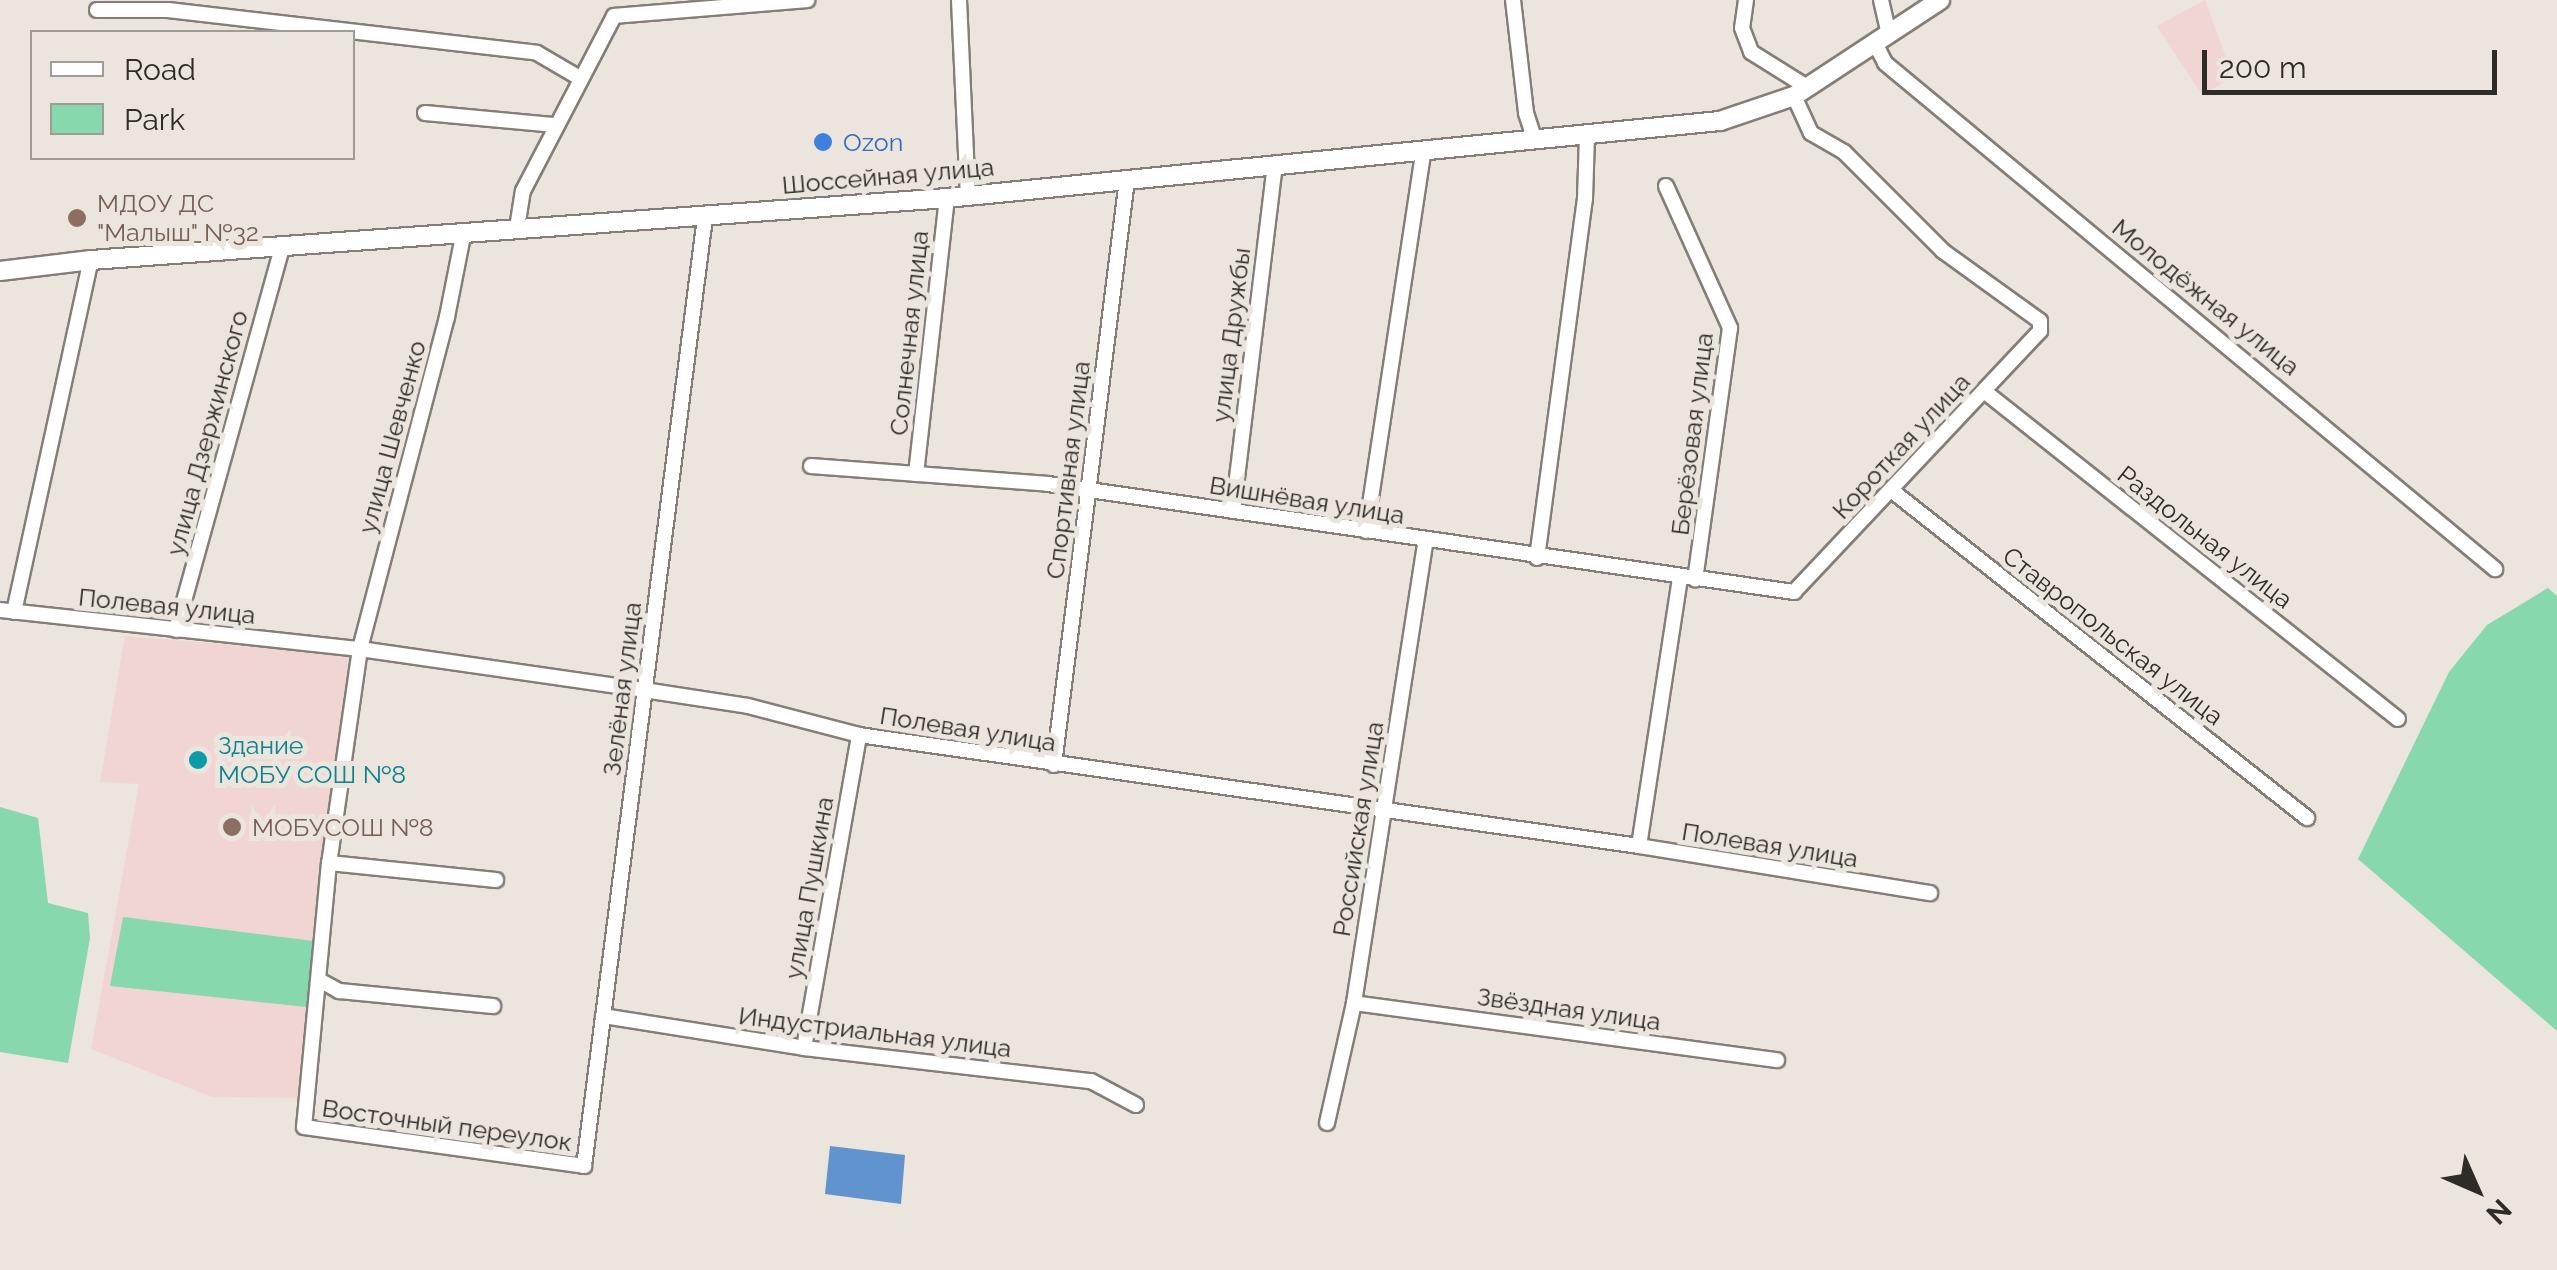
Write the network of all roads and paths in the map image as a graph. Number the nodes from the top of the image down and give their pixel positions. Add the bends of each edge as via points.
1 (807, 0) edge
2 (959, 0) edge
3 (1513, 0) edge
4 (1746, 0) edge
5 (1881, 0) edge
6 (1940, 0) edge
7 (168, 5) edge
8 (97, 10) dead end
9 (1881, 37) junction
10 (578, 76) junction
11 (1793, 96) junction
12 (425, 113) dead end
13 (555, 126) junction
14 (1587, 137) junction
15 (1534, 141) junction
16 (1423, 153) junction
17 (1275, 165) junction
18 (1126, 180) junction
19 (1666, 186) dead end
20 (968, 195) junction
21 (947, 198) junction
22 (706, 217) junction
23 (517, 228) junction
24 (463, 236) junction
25 (282, 247) junction
26 (91, 260) junction
27 (0, 271) edge
28 (1984, 391) junction
29 (812, 466) dead end
30 (916, 474) junction
31 (1089, 489) junction
32 (1891, 490) junction
33 (1232, 511) junction
34 (1366, 531) junction
35 (1426, 540) junction
36 (1537, 558) junction
37 (2496, 569) dead end
38 (1688, 579) junction
39 (1794, 592) joint
40 (7, 611) edge
41 (176, 630) junction
42 (360, 649) junction
43 (644, 690) junction
44 (2398, 719) dead end
45 (859, 735) junction
46 (1054, 765) junction
47 (1384, 812) junction
48 (2307, 818) dead end
49 (1639, 846) junction
50 (329, 862) junction
51 (496, 880) dead end
52 (1930, 893) dead end
53 (321, 981) junction
54 (1354, 1003) junction
55 (494, 1006) dead end
56 (604, 1016) junction
57 (804, 1048) junction
58 (1777, 1060) dead end
59 (1136, 1105) dead end
60 (1327, 1124) dead end
61 (304, 1128) joint
62 (584, 1166) joint

1 - 10 street via 614,16
2 - 20 street
3 - 15 street
4 - 11 street via 1742,28 1751,52
5 - 9 street
6 - 9 main road, Шоссейная улица
7 - 8 street
7 - 10 street via 537,53
9 - 11 main road, Шоссейная улица
9 - 37 street, Молодёжная улица via 1885,63
10 - 13 street
11 - 14 main road, Шоссейная улица via 1720,122
11 - 28 street, Короткая улица via 1812,133 1836,145 1943,251 2040,321 2040,330
12 - 13 street
13 - 23 street via 522,190
14 - 15 main road, Шоссейная улица
14 - 36 street
15 - 16 main road, Шоссейная улица
16 - 17 main road, Шоссейная улица
16 - 34 street
17 - 18 main road, Шоссейная улица
17 - 33 street, улица Дружбы
18 - 20 main road, Шоссейная улица
18 - 31 street, Спортивная улица
19 - 38 street, Берёзовая улица via 1730,328
20 - 21 main road, Шоссейная улица
21 - 22 main road, Шоссейная улица
21 - 30 street, Солнечная улица
22 - 23 main road, Шоссейная улица
22 - 43 street, Зелёная улица
23 - 24 main road, Шоссейная улица
24 - 25 main road, Шоссейная улица
24 - 42 street, улица Шевченко
25 - 26 main road, Шоссейная улица
25 - 41 street, улица Дзержинского
26 - 27 main road, Шоссейная улица
26 - 40 street
28 - 32 street, Короткая улица
28 - 44 street, Раздольная улица
29 - 30 street, Вишнёвая улица
30 - 31 street, Вишнёвая улица
31 - 33 street, Вишнёвая улица
31 - 46 street, Спортивная улица
32 - 39 street, Короткая улица
32 - 48 street, Ставропольская улица
33 - 34 street, Вишнёвая улица
34 - 35 street, Вишнёвая улица
35 - 36 street, Вишнёвая улица
35 - 47 street, Российская улица
36 - 38 street, Вишнёвая улица
38 - 39 street, Вишнёвая улица
38 - 49 street, Берёзовая улица
40 - 41 street, Полевая улица
41 - 42 street, Полевая улица
42 - 43 street, Полевая улица
42 - 50 street, улица Шевченко
43 - 45 street, Полевая улица via 748,706
43 - 56 street, Зелёная улица
45 - 46 street, Полевая улица
45 - 57 street, улица Пушкина
46 - 47 street, Полевая улица
47 - 49 street, Полевая улица
47 - 54 street, Российская улица
49 - 52 street, Полевая улица
50 - 51 street
50 - 53 street, улица Шевченко
53 - 55 street via 339,991
53 - 61 street, улица Шевченко
54 - 58 street, Звёздная улица
54 - 60 street, Российская улица
56 - 57 street, Индустриальная улица
56 - 62 street, Зелёная улица
57 - 59 street, Индустриальная улица via 1091,1081
61 - 62 street, Восточный переулок

